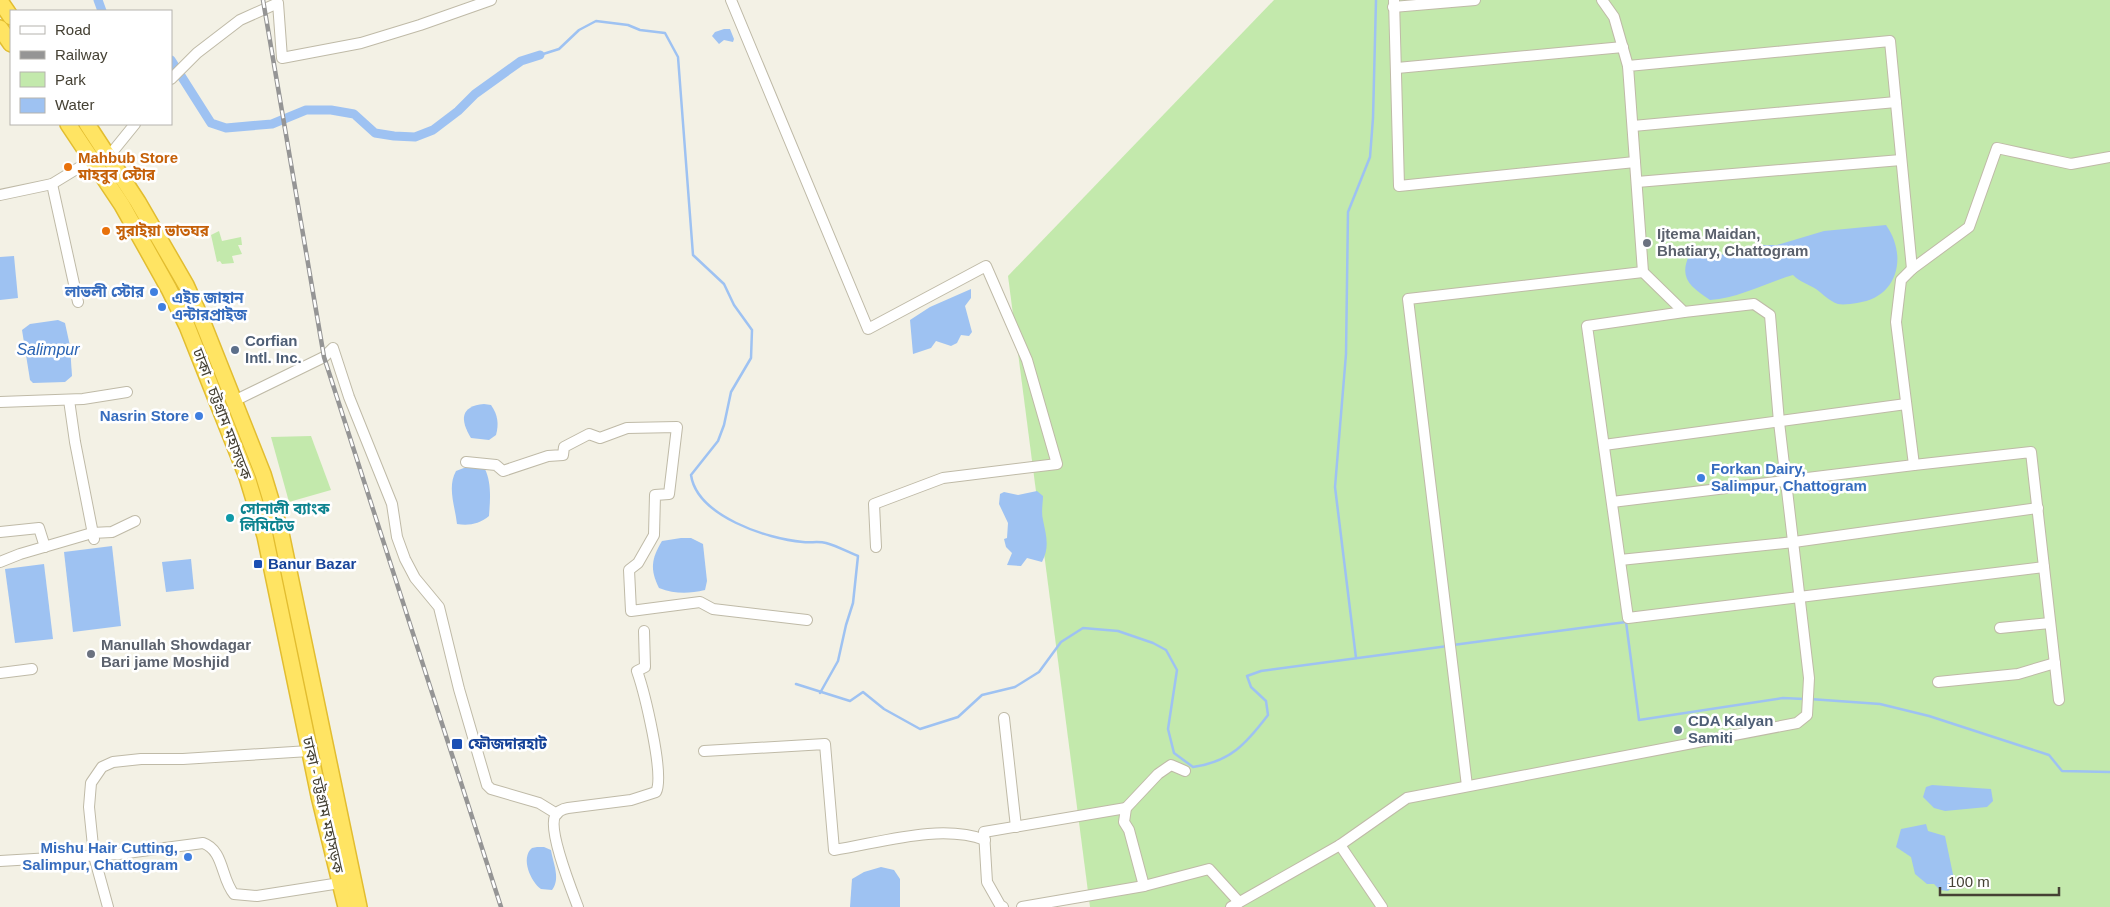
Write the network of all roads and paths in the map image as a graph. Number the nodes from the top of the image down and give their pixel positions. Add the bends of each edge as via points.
1 (491, 0) edge
2 (731, 0) edge
3 (1475, 0) edge
4 (1602, 0) edge
5 (0, 1) edge
6 (1393, 4) edge
7 (10, 16) edge
8 (0, 28) edge
9 (10, 43) edge
10 (1623, 47) junction
11 (1628, 66) junction
12 (1397, 68) junction
13 (172, 78) edge
14 (1896, 102) junction
15 (69, 125) edge
16 (87, 125) edge
17 (134, 125) edge
18 (1633, 126) junction
19 (109, 156) junction
20 (2110, 157) edge
21 (93, 159) junction
22 (1902, 160) junction
23 (1635, 162) junction
24 (1637, 182) junction
25 (52, 184) junction
26 (0, 195) edge
27 (1912, 269) junction
28 (1644, 272) junction
29 (78, 302) dead end
30 (1684, 312) junction
31 (128, 392) dead end
32 (69, 400) junction
33 (234, 401) junction
34 (0, 402) edge
35 (1906, 404) junction
36 (1779, 422) junction
37 (1604, 445) junction
38 (466, 462) dead end
39 (1914, 465) junction
40 (1786, 480) junction
41 (1612, 502) junction
42 (2038, 508) junction
43 (135, 521) dead end
44 (0, 532) edge
45 (281, 533) junction
46 (93, 536) junction
47 (1794, 542) junction
48 (45, 547) junction
49 (876, 548) dead end
50 (1620, 560) junction
51 (0, 562) edge
52 (2044, 567) junction
53 (1801, 596) junction
54 (807, 620) dead end
55 (2050, 623) junction
56 (2000, 628) dead end
57 (644, 631) dead end
58 (2054, 663) junction
59 (32, 669) dead end
60 (0, 673) edge
61 (1938, 682) dead end
62 (2059, 700) dead end
63 (1004, 718) dead end
64 (306, 733) junction
65 (309, 750) junction
66 (704, 751) dead end
67 (1184, 771) dead end
68 (1467, 786) junction
69 (1126, 808) junction
70 (557, 814) junction
71 (1016, 827) junction
72 (985, 840) junction
73 (1340, 845) junction
74 (94, 856) junction
75 (0, 861) edge
76 (340, 883) junction
77 (1144, 886) junction
78 (1235, 904) edge
79 (108, 907) edge
80 (346, 907) edge
81 (359, 907) edge
82 (578, 907) edge
83 (1004, 907) edge
84 (1022, 907) edge
85 (1382, 907) edge

1 - 13 street via 361,43 282,58 278,2 240,20 197,53
2 - 49 street via 868,329 986,266 1027,360 1057,464 943,478 874,504
3 - 6 street
4 - 10 street via 1614,17
5 - 7 highway
6 - 12 street
8 - 9 highway
10 - 11 street
10 - 12 street
11 - 14 street via 1890,41
11 - 18 street
12 - 23 street via 1399,186
14 - 18 street
14 - 22 street
15 - 21 highway, ঢাকা - চট্টগ্রাম মহাসড়ক
16 - 19 highway, ঢাকা - চট্টগ্রাম মহাসড়ক
17 - 19 street
18 - 23 street
19 - 33 highway, ঢাকা - চট্টগ্রাম মহাসড়ক via 186,286
20 - 27 street via 2071,164 1997,148 1969,228
21 - 25 street
21 - 64 highway, ঢাকা - চট্টগ্রাম মহাসড়ক via 122,205 187,326 247,477 265,536
22 - 24 street
22 - 27 street
23 - 24 street
24 - 28 street
25 - 26 street
25 - 29 street
27 - 35 street via 1902,280 1896,322
28 - 30 street
28 - 68 street via 1408,299
30 - 36 street via 1754,304 1770,315
30 - 37 street via 1587,326
31 - 32 street
32 - 34 street
32 - 46 street
33 - 45 highway, ঢাকা - চট্টগ্রাম মহাসড়ক via 263,474
33 - 70 street via 324,356 333,348 392,504 397,537 405,559 415,578 440,607 458,689 487,785 490,789 539,803
35 - 36 street
35 - 39 street
36 - 37 street
36 - 40 street
37 - 41 street
38 - 54 street via 496,465 503,471 548,456 563,455 564,447 589,434 600,438 627,428 677,427 669,494 655,495 654,535 638,563 629,570 631,611 700,602 713,609
39 - 40 street
39 - 42 street via 2031,452
40 - 41 street
40 - 47 street
41 - 50 street
42 - 47 street
42 - 52 street
43 - 46 street via 112,532
44 - 48 street via 39,528
45 - 64 highway via 283,573 305,700
45 - 81 highway, ঢাকা - চট্টগ্রাম মহাসড়ক
46 - 48 street
47 - 50 street
47 - 53 street
48 - 51 street
50 - 53 street via 1628,618
52 - 53 street
52 - 55 street
53 - 68 street via 1809,678 1806,715 1797,723
55 - 56 street
55 - 58 street
57 - 70 street via 645,667 637,671 659,786 656,792 647,796 579,805 560,810
58 - 61 street via 2018,674
58 - 62 street
59 - 60 street
63 - 71 street
64 - 65 highway, ঢাকা - চট্টগ্রাম মহাসড়ক
65 - 74 street via 112,762 102,767 89,792
65 - 76 highway, ঢাকা - চট্টগ্রাম মহাসড়ক
66 - 72 street via 825,744 834,850 919,835 969,834
67 - 69 street via 1171,765
68 - 73 street via 1407,798
69 - 71 street
69 - 77 street via 1124,822
70 - 82 street via 554,829 558,848
71 - 72 street via 984,832
72 - 83 street via 987,882
73 - 78 street
73 - 85 street
74 - 75 street
74 - 76 street via 203,843 210,845 216,853 234,894 257,896
74 - 79 street
76 - 80 highway, ঢাকা - চট্টগ্রাম মহাসড়ক
77 - 78 street via 1209,869
77 - 84 street

